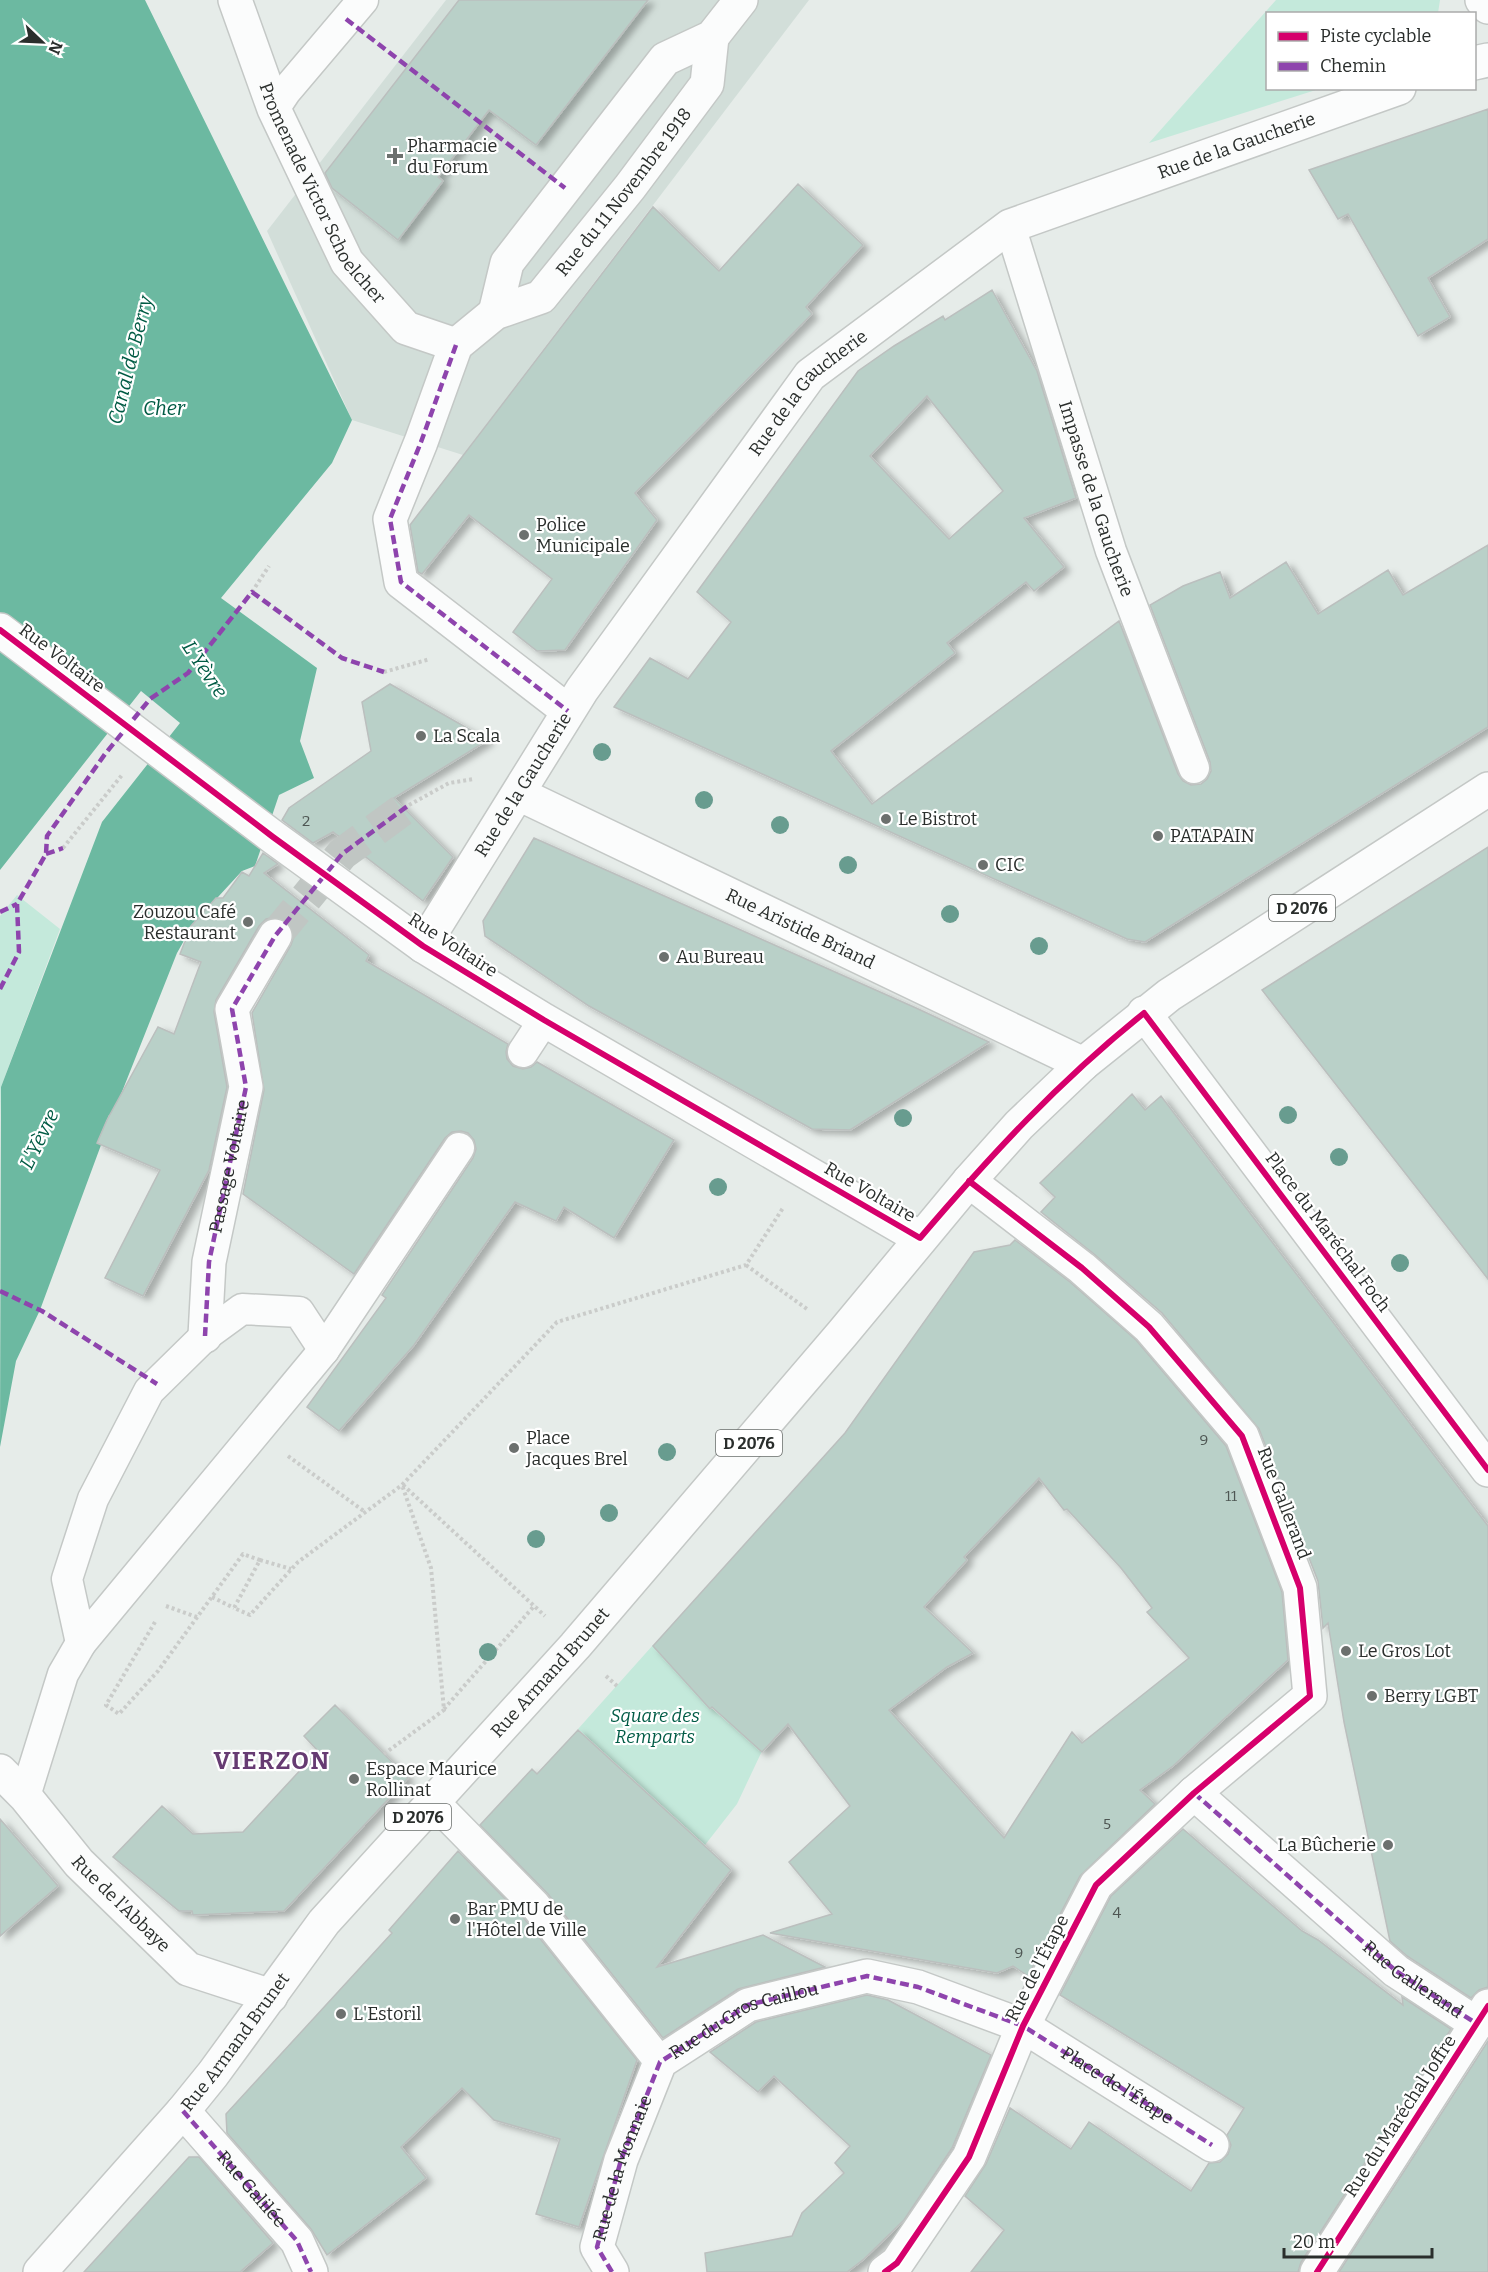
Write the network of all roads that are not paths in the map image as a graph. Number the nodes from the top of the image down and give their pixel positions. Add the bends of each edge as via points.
1 (235, 0) edge
2 (363, 0) edge
3 (741, 0) edge
4 (1482, 0) edge
5 (1488, 7) edge
6 (712, 37) junction
7 (1393, 90) edge
8 (274, 109) junction
9 (1010, 226) junction
10 (495, 313) junction
11 (456, 345) junction
12 (0, 630) edge
13 (568, 711) junction
14 (1194, 768) dead end
15 (1488, 789) edge
16 (519, 794) junction
17 (276, 936) tunnel mouth
18 (423, 945) junction
19 (1143, 1013) junction
20 (544, 1020) junction
21 (523, 1052) dead end
22 (1083, 1064) junction
23 (459, 1148) dead end
24 (969, 1181) junction
25 (920, 1238) junction
26 (205, 1336) junction
27 (324, 1350) junction
28 (1488, 1470) edge
29 (81, 1643) junction
30 (0, 1771) edge
31 (1194, 1793) junction
32 (25, 1796) junction
33 (433, 1801) junction
34 (271, 1996) junction
35 (1485, 2012) edge
36 (1023, 2026) junction
37 (660, 2062) junction
38 (183, 2111) junction
39 (1212, 2145) dead end
40 (896, 2269) edge
41 (40, 2272) edge
42 (311, 2272) edge
43 (612, 2272) edge
44 (1317, 2272) edge

1 - 8 street, Promenade Victor Schoelcher
2 - 8 lane
3 - 6 street
4 - 5 street
6 - 10 street via 665,59 507,263
6 - 10 street, Rue du 11 Novembre 1918 via 707,84 630,187 541,297
7 - 9 street, Rue de la Gaucherie
8 - 11 street, Promenade Victor Schoelcher via 347,262 406,328
9 - 13 street, Rue de la Gaucherie via 810,375
9 - 14 lane, Impasse de la Gaucherie via 1111,552
10 - 11 street, Rue du 11 Novembre 1918
11 - 13 street via 390,519 401,582
12 - 18 street, Rue Voltaire
13 - 16 street, Rue de la Gaucherie
15 - 19 street, D 2076
16 - 18 street, Rue de la Gaucherie
16 - 22 street, Rue Aristide Briand
17 - 26 street, Passage Voltaire via 232,1009 246,1087 209,1262
18 - 20 street, Rue Voltaire
19 - 22 street, D 2076
19 - 28 street, Place du Maréchal Foch
20 - 21 lane
20 - 25 street, Rue Voltaire
22 - 24 street, D 2076 via 1027,1117
23 - 27 lane
24 - 25 street, D 2076
24 - 31 street, Rue Gallerand via 1082,1268 1149,1327 1242,1436 1300,1588 1310,1696
25 - 33 street, Rue Armand Brunet / D 2076 via 575,1646
26 - 27 lane via 242,1310 299,1312
26 - 29 lane via 149,1391 93,1499 67,1579
27 - 29 lane
29 - 32 lane via 63,1674
30 - 32 street, Rue de l'Abbaye
31 - 35 street, Rue Gallerand via 1395,1971
31 - 36 street, Rue de l'Étape via 1096,1885
32 - 34 street, Rue de l'Abbaye via 79,1863 188,1969
33 - 34 street, Rue Armand Brunet / D 2076 via 324,1922
33 - 37 lane, Rue du Gros Caillou via 535,1905
34 - 38 street, Rue Armand Brunet / D 2076
35 - 44 street, Rue du Maréchal Joffre
36 - 37 street, Rue du Gros Caillou via 918,1987 867,1976 748,2005
36 - 39 street, Place de l'Étape
36 - 40 street, Rue de l'Étape via 969,2157
37 - 43 street, Rue de la Monnaie via 621,2160 597,2247
38 - 41 street, Rue Armand Brunet / D 2076
38 - 42 street, Rue Galilée via 297,2241

